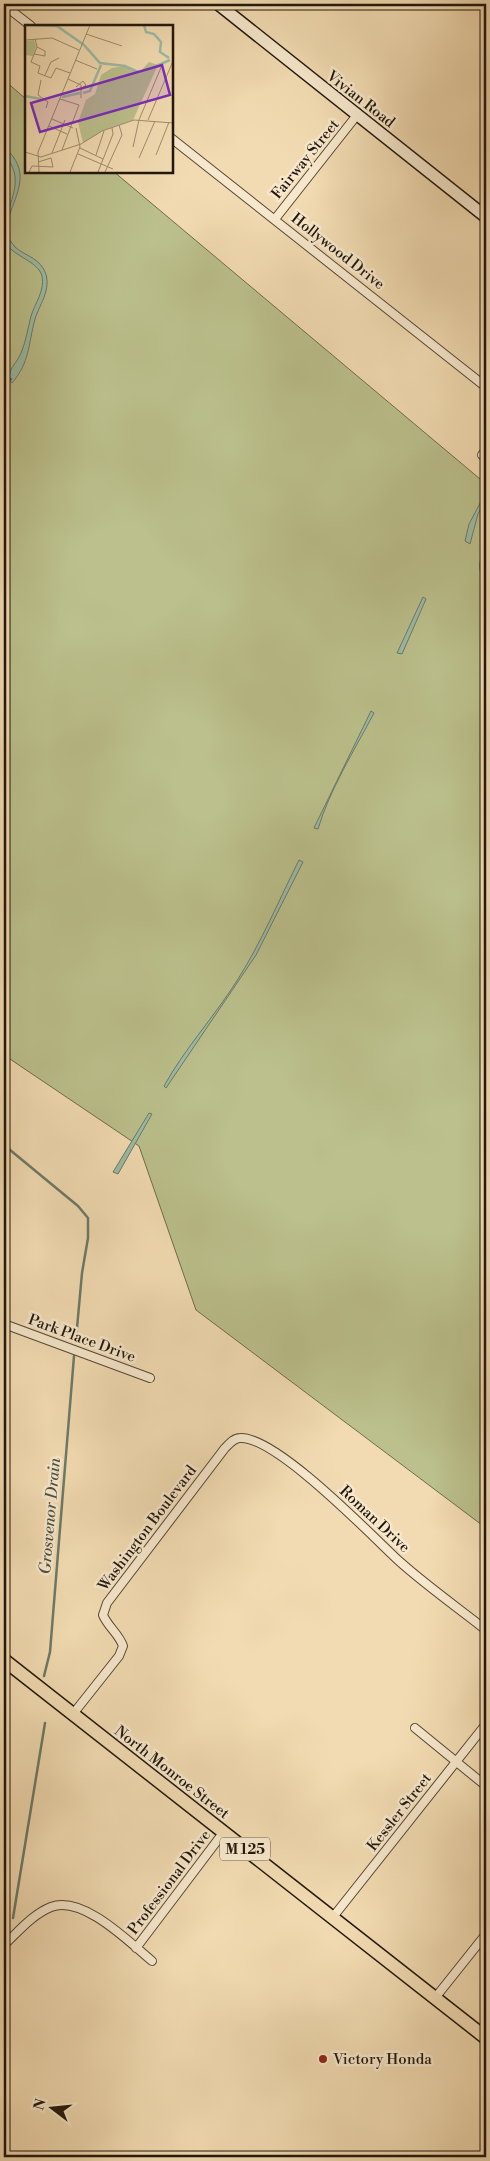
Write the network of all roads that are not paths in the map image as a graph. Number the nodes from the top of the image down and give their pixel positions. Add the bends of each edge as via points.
1 (218, 4) edge
2 (4, 5) edge
3 (30, 25) edge
4 (358, 115) junction
5 (172, 139) edge
6 (486, 217) edge
7 (275, 219) junction
8 (486, 387) edge
9 (4, 1324) edge
10 (150, 1378) dead end
11 (240, 1438) joint
12 (486, 1630) edge
13 (4, 1660) edge
14 (73, 1714) junction
15 (486, 1724) edge
16 (415, 1728) dead end
17 (456, 1762) junction
18 (486, 1786) edge
19 (223, 1833) junction
20 (333, 1917) junction
21 (486, 1934) edge
22 (4, 1945) edge
23 (136, 1948) junction
24 (152, 1961) dead end
25 (435, 1998) junction
26 (486, 2038) edge

1 - 4 street, Vivian Road
2 - 3 street
4 - 6 street, Vivian Road
4 - 7 street, Fairway Street
5 - 7 street, Hollywood Drive
7 - 8 street, Hollywood Drive
9 - 10 street, Park Place Drive
11 - 12 street, Roman Drive via 261,1444 283,1458 332,1497 416,1576
11 - 14 street, Washington Boulevard via 225,1448 107,1603 103,1615 123,1646
13 - 14 main road, North Monroe Street / M 125
14 - 19 main road, North Monroe Street / M 125
15 - 17 street, Kessler Street
16 - 17 street
17 - 18 street
17 - 20 street, Kessler Street
19 - 20 main road, North Monroe Street / M 125
19 - 23 street, Professional Drive
20 - 25 main road, North Monroe Street / M 125
21 - 25 street
22 - 23 street via 42,1912 62,1904 92,1914
23 - 24 street
25 - 26 main road, North Monroe Street / M 125

